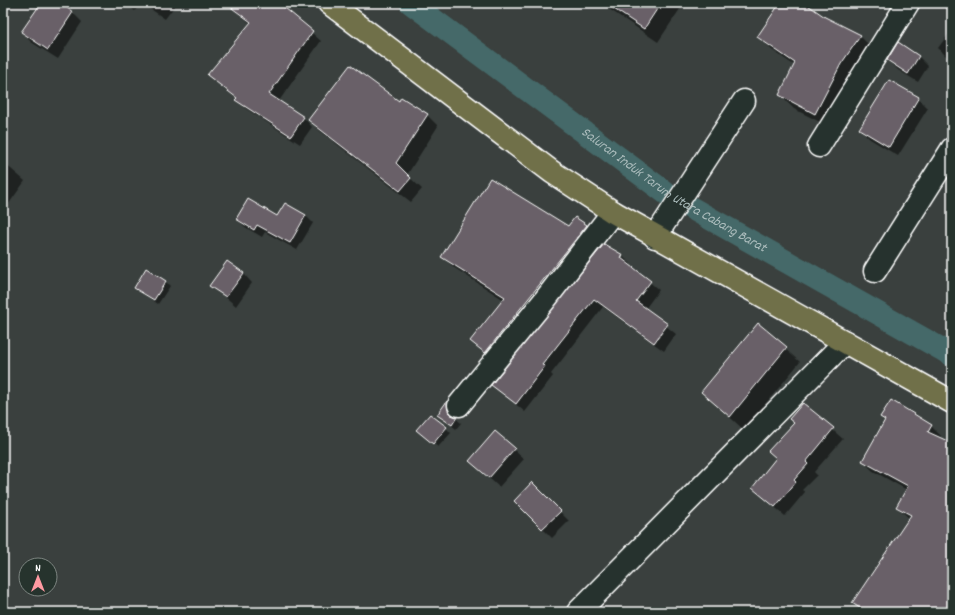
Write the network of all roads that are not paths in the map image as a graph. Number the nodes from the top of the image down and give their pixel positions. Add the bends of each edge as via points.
1 (908, 3) edge
2 (340, 6) edge
3 (744, 101) dead end
4 (819, 146) dead end
5 (952, 149) edge
6 (613, 212) junction
7 (661, 229) junction
8 (875, 271) dead end
9 (845, 342) junction
10 (952, 402) edge
11 (459, 405) dead end
12 (578, 612) edge

1 - 4 street
2 - 6 main road via 552,172
3 - 7 street
5 - 8 street
6 - 7 main road
6 - 11 street via 544,302
7 - 9 main road
9 - 10 main road
9 - 12 street

